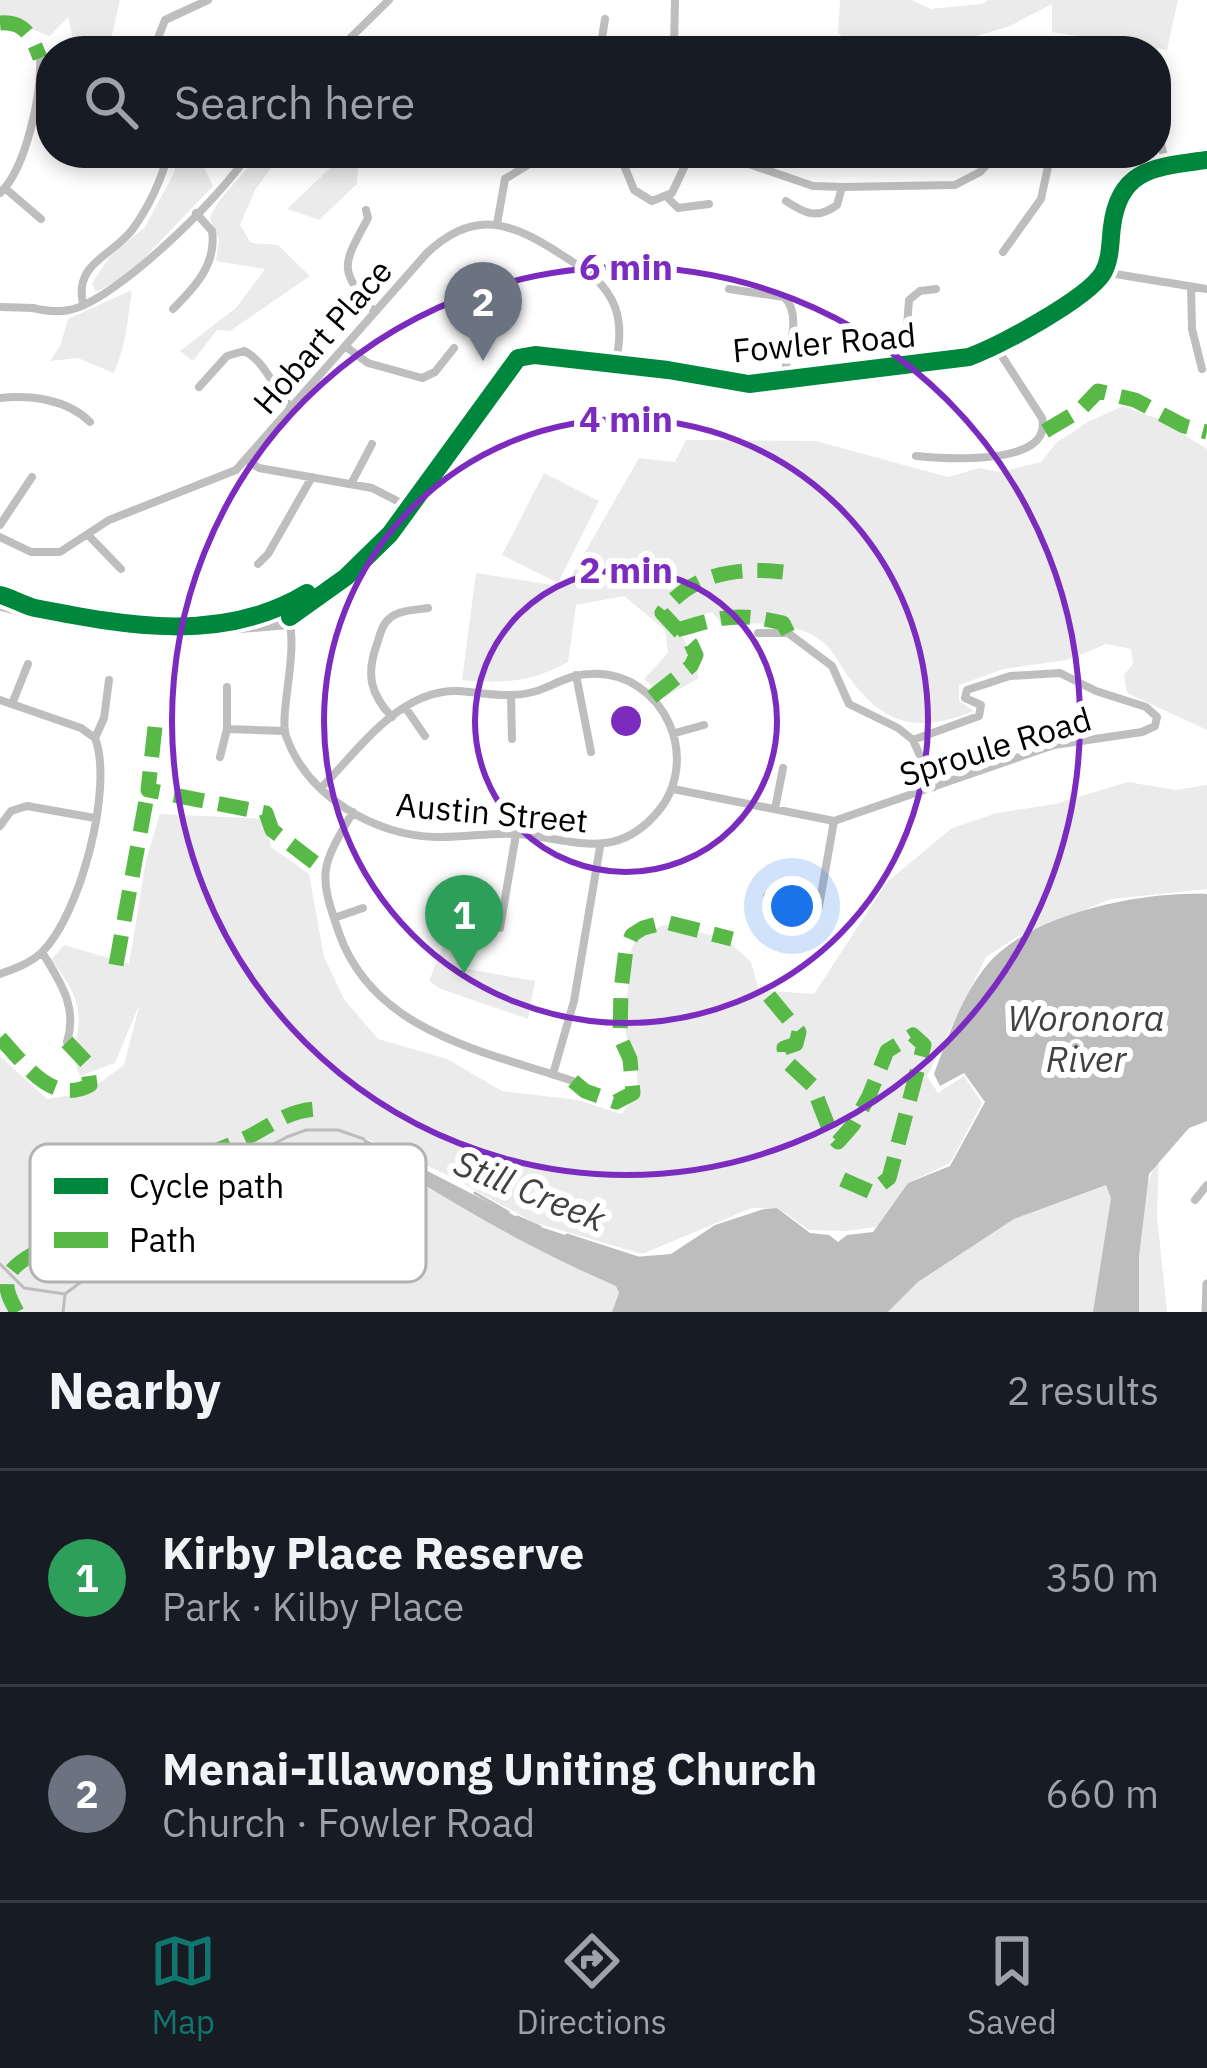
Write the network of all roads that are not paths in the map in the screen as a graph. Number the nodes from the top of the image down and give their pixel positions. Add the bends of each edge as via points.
1 (208, 0) edge
2 (388, 0) edge
3 (675, 0) edge
4 (604, 19) dead end
5 (159, 36) edge
6 (353, 36) edge
7 (602, 36) edge
8 (674, 36) edge
9 (36, 93) edge
10 (1207, 160) edge
11 (1171, 165) edge
12 (163, 168) edge
13 (236, 168) edge
14 (523, 168) edge
15 (626, 168) edge
16 (683, 168) edge
17 (761, 168) edge
18 (984, 168) edge
19 (1048, 168) edge
20 (1160, 168) edge
21 (842, 188) junction
22 (3, 191) edge
23 (668, 198) junction
24 (786, 200) dead end
25 (709, 204) dead end
26 (367, 210) dead end
27 (196, 213) junction
28 (40, 219) dead end
29 (497, 224) junction
30 (1003, 252) dead end
31 (1103, 272) junction
32 (1191, 286) junction
33 (1207, 288) edge
34 (729, 289) dead end
35 (936, 289) dead end
36 (83, 304) junction
37 (0, 307) edge
38 (173, 309) dead end
39 (374, 311) junction
40 (345, 346) junction
41 (996, 347) junction
42 (454, 348) dead end
43 (616, 364) junction
44 (904, 367) junction
45 (1202, 369) dead end
46 (783, 381) junction
47 (200, 387) dead end
48 (0, 398) edge
49 (292, 408) junction
50 (90, 422) dead end
51 (372, 444) dead end
52 (916, 456) dead end
53 (247, 460) junction
54 (32, 477) dead end
55 (312, 477) junction
56 (352, 484) junction
57 (409, 507) junction
58 (0, 525) edge
59 (88, 535) junction
60 (0, 537) edge
61 (258, 564) dead end
62 (122, 569) dead end
63 (428, 608) dead end
64 (1, 609) edge
65 (282, 618) junction
66 (758, 633) dead end
67 (28, 664) dead end
68 (576, 675) junction
69 (109, 680) dead end
70 (227, 687) dead end
71 (511, 696) junction
72 (0, 700) edge
73 (12, 704) junction
74 (405, 706) junction
75 (392, 717) junction
76 (704, 725) dead end
77 (227, 729) junction
78 (284, 731) junction
79 (675, 733) junction
80 (425, 736) dead end
81 (94, 738) junction
82 (512, 739) dead end
83 (913, 740) junction
84 (592, 752) dead end
85 (220, 757) dead end
86 (783, 768) dead end
87 (934, 787) junction
88 (321, 788) junction
89 (673, 790) junction
90 (776, 809) junction
91 (353, 812) junction
92 (95, 818) junction
93 (834, 821) junction
94 (0, 826) edge
95 (516, 834) junction
96 (600, 847) junction
97 (766, 896) dead end
98 (363, 908) dead end
99 (334, 918) junction
100 (448, 929) dead end
101 (42, 952) junction
102 (0, 974) edge
103 (67, 1042) dead end
104 (553, 1074) junction
105 (573, 1082) dead end
106 (1207, 1185) edge
107 (1195, 1200) dead end
108 (1207, 1284) edge
109 (1206, 1312) edge

1 - 5 street via 165,20
2 - 6 street
3 - 8 street
4 - 7 street
9 - 22 street via 21,160
10 - 11 street
12 - 36 street via 132,230 85,274
13 - 27 street
14 - 29 street via 505,179
15 - 23 street via 637,194
16 - 23 street
17 - 21 street
18 - 21 street via 955,185
19 - 30 street via 1041,199
20 - 31 street via 1122,191
21 - 24 street via 836,205 819,214
22 - 28 street
23 - 25 street via 678,208
26 - 39 street via 346,272
27 - 36 street via 128,281
27 - 38 street via 212,231 210,260
29 - 39 street, Hobart Place via 444,238
29 - 43 street via 525,232 603,286 618,320
31 - 32 street
31 - 41 street, Fowler Road
32 - 33 street
32 - 45 street
34 - 46 street via 790,302
35 - 44 street via 909,300
36 - 37 street via 62,311
39 - 40 street, Hobart Place
40 - 42 street via 368,363 422,378
40 - 49 street, Hobart Place
41 - 44 street, Fowler Road
41 - 52 street via 1042,418 1041,441 1006,454
43 - 46 street, Fowler Road via 738,384
43 - 57 street, Fowler Road via 518,358
44 - 46 street, Fowler Road
47 - 49 street via 227,356 244,351
48 - 50 street via 54,402
49 - 53 street, Hobart Place
51 - 56 street
53 - 55 street
53 - 59 street, Hobart Place
54 - 58 street
55 - 56 street
55 - 61 street
56 - 57 street
57 - 65 street, Fowler Road via 371,554
59 - 60 street, Hobart Place via 47,554
59 - 62 street
63 - 75 street via 385,621 371,661 370,684
64 - 65 street, Fowler Road via 164,633
65 - 78 street via 292,653
66 - 83 street via 788,633 811,648 832,666 849,704
67 - 73 street
68 - 71 street
68 - 79 street via 616,677 644,690
68 - 84 street
69 - 81 street
70 - 77 street
71 - 74 street via 444,691
71 - 82 street
72 - 73 street
73 - 81 street
74 - 75 street
74 - 80 street
75 - 88 street
76 - 79 street
77 - 78 street
77 - 85 street
78 - 88 street, Austin Street
79 - 89 street
81 - 92 street via 102,774
83 - 87 street
83 - 87 street, Sproule Road via 979,716 981,705 965,698 967,690 1048,672 1157,717 1142,732 1054,746
86 - 90 street
87 - 93 street, Sproule Road
88 - 91 street, Austin Street
89 - 90 street
89 - 96 street, Austin Street via 652,820
90 - 93 street
91 - 95 street, Austin Street via 417,836
91 - 99 street via 324,870
92 - 94 street via 27,806
92 - 101 street via 77,888
93 - 97 street via 819,906
95 - 96 street, Austin Street
95 - 100 street via 500,928
96 - 104 street
98 - 99 street
99 - 104 street via 361,978 393,1010
101 - 102 street
101 - 103 street via 71,1004
104 - 105 street
106 - 107 street
108 - 109 street

